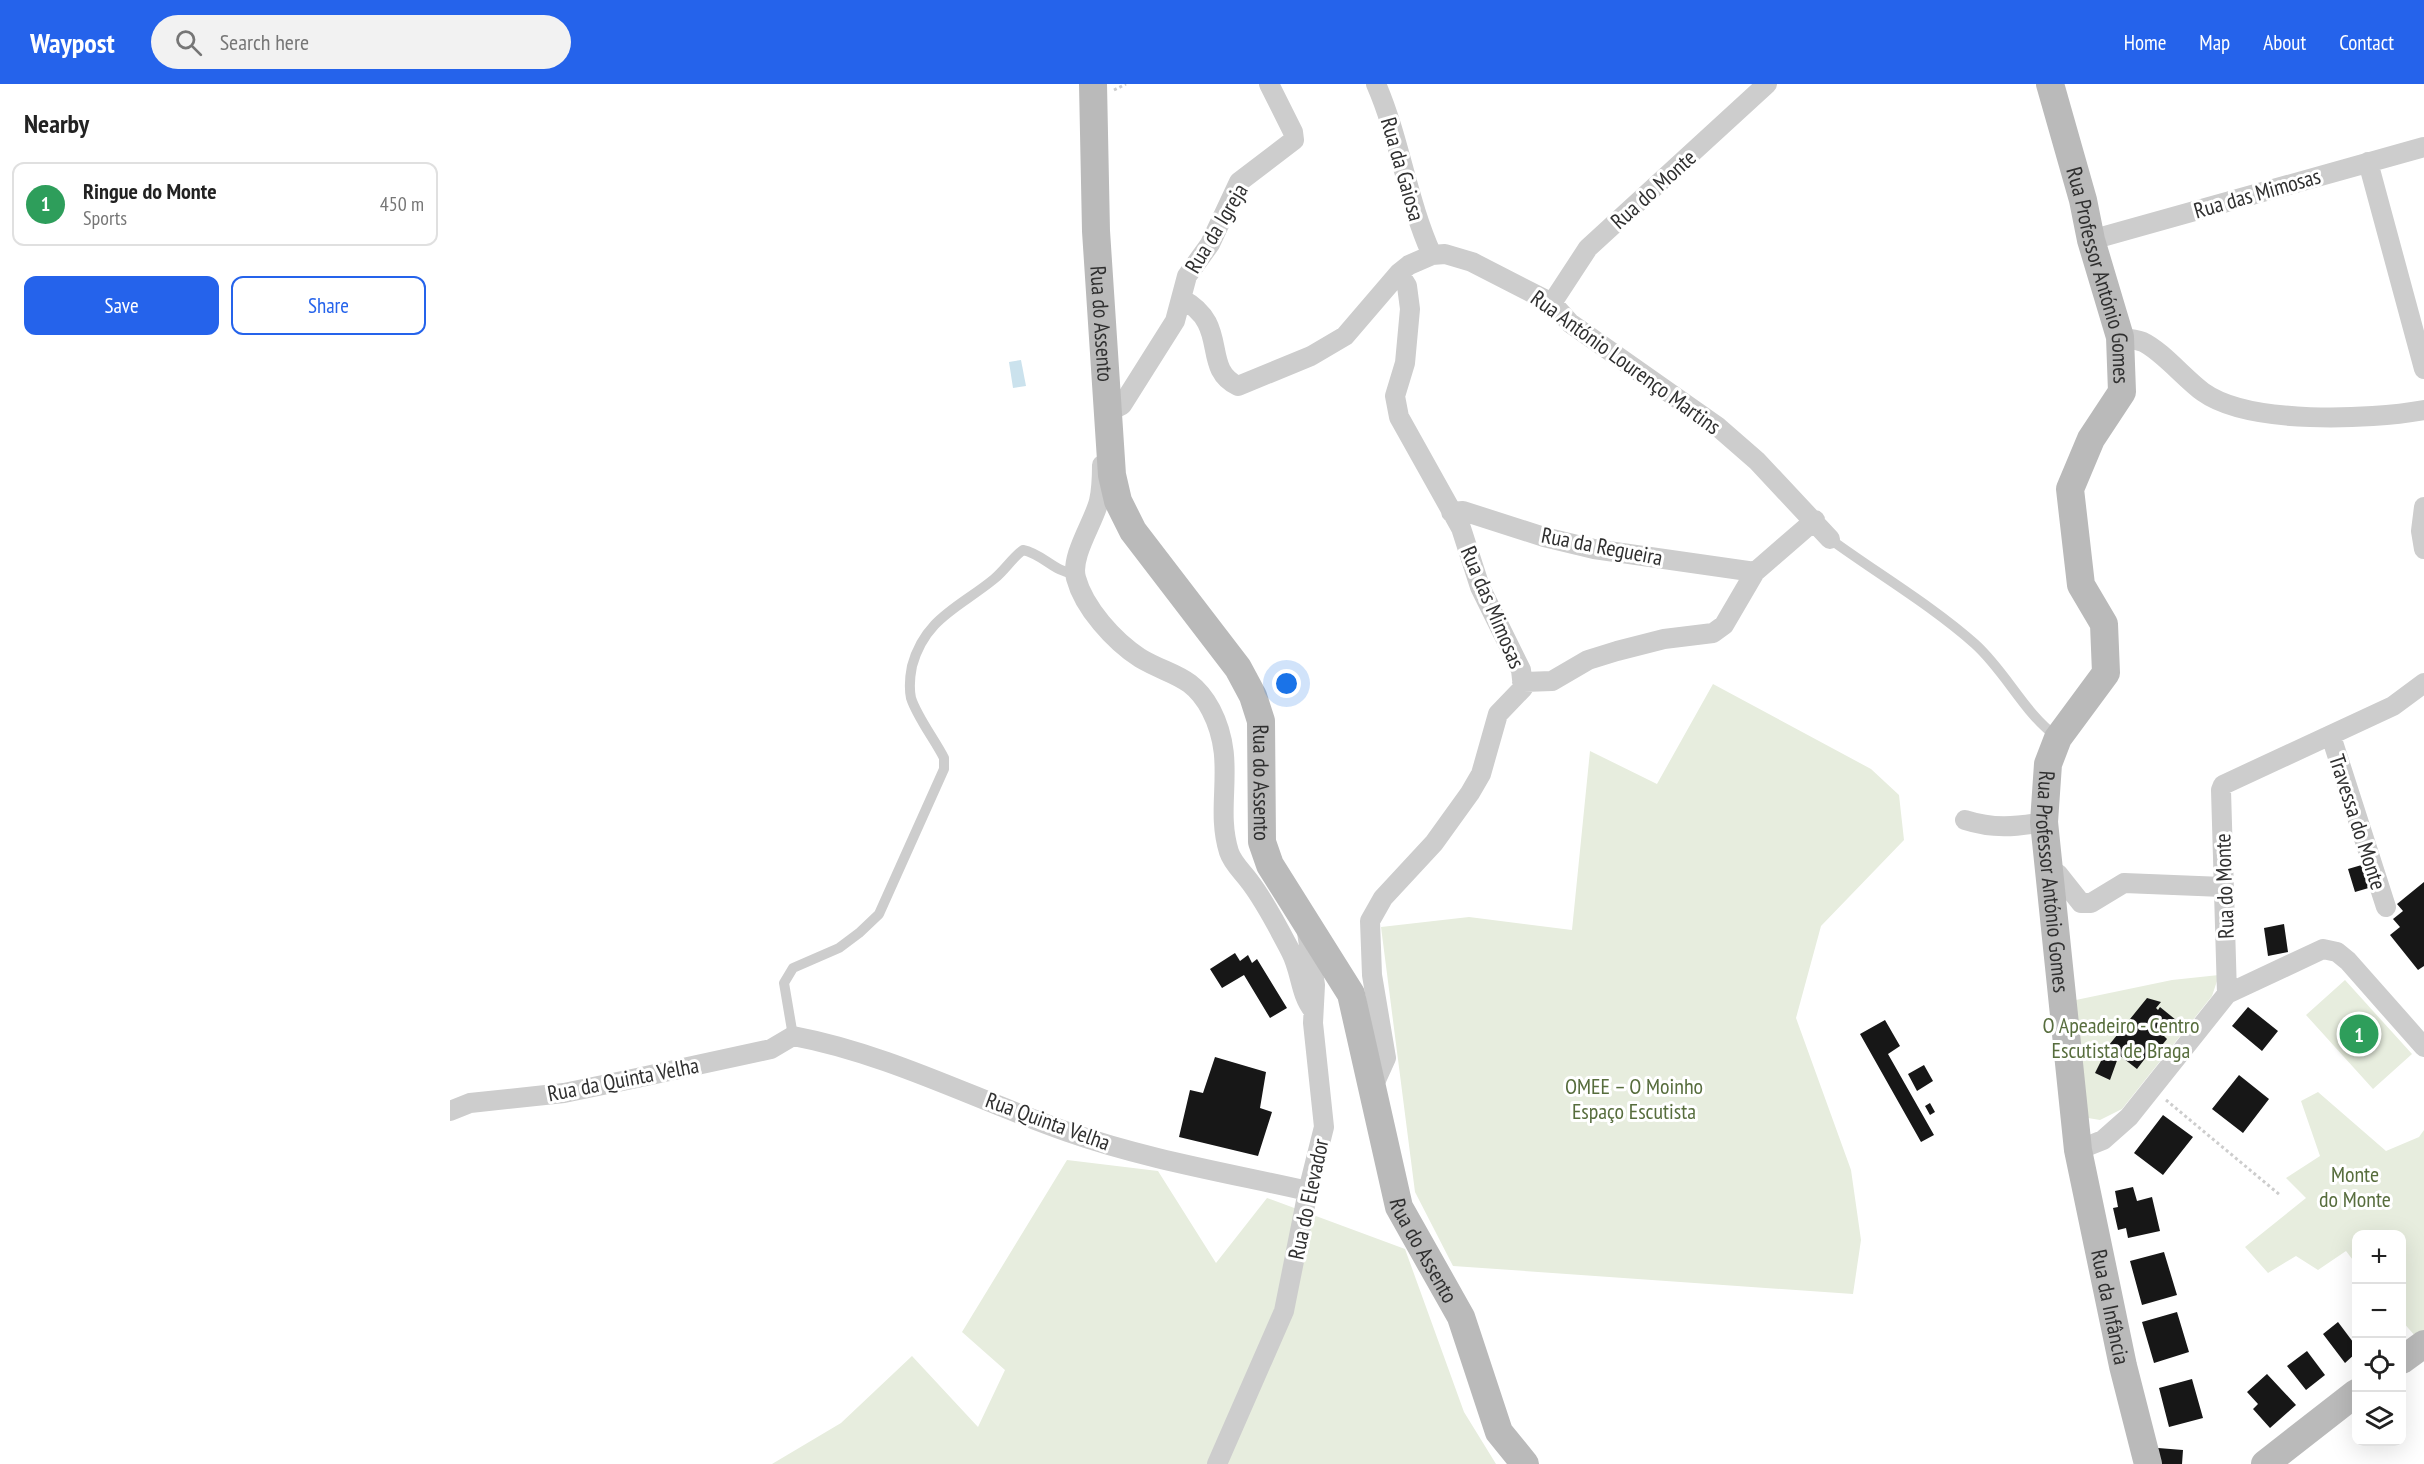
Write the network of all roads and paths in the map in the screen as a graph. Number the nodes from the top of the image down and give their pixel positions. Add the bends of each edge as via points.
1 (1093, 84) edge
2 (1269, 84) edge
3 (1376, 84) edge
4 (1767, 84) edge
5 (2050, 84) edge
6 (2424, 147) edge
7 (2368, 162) junction
8 (2091, 240) junction
9 (1432, 255) junction
10 (1399, 273) junction
11 (1182, 299) junction
12 (1552, 303) junction
13 (2120, 337) junction
14 (2424, 369) edge
15 (2424, 410) edge
16 (1108, 416) junction
17 (2424, 507) edge
18 (1451, 512) junction
19 (1815, 520) junction
20 (1830, 539) joint
21 (2424, 549) edge
22 (1755, 572) junction
23 (1075, 574) junction
24 (1522, 682) junction
25 (2424, 683) edge
26 (2331, 736) junction
27 (2058, 738) junction
28 (1965, 820) dead end
29 (2044, 822) junction
30 (2048, 868) junction
31 (2223, 887) junction
32 (2386, 907) dead end
33 (1305, 920) junction
34 (2227, 994) junction
35 (1314, 1010) junction
36 (793, 1036) junction
37 (2424, 1047) edge
38 (2152, 1088) junction
39 (1372, 1089) junction
40 (450, 1111) edge
41 (2078, 1150) junction
42 (1308, 1191) junction
43 (2280, 1195) dead end
44 (2424, 1344) edge
45 (2406, 1357) edge
46 (2352, 1396) edge
47 (1217, 1464) edge
48 (1525, 1464) edge
49 (2148, 1464) edge
50 (2265, 1464) edge

1 - 16 street, Rua do Assento via 1096,231
2 - 11 street, Rua da Igreja via 1294,140 1239,182 1210,244 1187,276
3 - 9 street, Rua da Gaiosa via 1417,221
4 - 12 street, Rua do Monte via 1588,248
5 - 8 street, Rua Professor António Gomes
6 - 7 street, Rua das Mimosas
7 - 8 street, Rua das Mimosas
7 - 14 street
8 - 13 street, Rua Professor António Gomes
9 - 10 street
9 - 12 street, Rua António Lourenço Martins via 1445,254 1472,262
10 - 11 street via 1345,336 1311,356 1238,386 1219,371 1207,319
10 - 18 street, Rua das Mimosas via 1407,286 1410,309 1405,363 1395,396 1399,417
11 - 16 street, Rua da Igreja via 1175,321 1122,405
12 - 19 street, Rua António Lourenço Martins via 1570,323 1718,427
13 - 15 street via 2143,342 2203,392 2228,406 2267,415 2398,414
13 - 27 street, Rua Professor António Gomes via 2122,392 2091,439 2070,489 2082,585 2104,624 2106,673
16 - 23 street via 1101,435 1099,502 1081,544
16 - 33 street, Rua do Assento via 1112,475 1118,501 1133,531 1238,668 1252,696 1261,721 1262,842 1270,865
17 - 21 street
18 - 22 street, Rua da Regueira via 1463,511 1594,549
18 - 24 street, Rua das Mimosas via 1461,528 1480,587 1521,670
19 - 20 street, Rua António Lourenço Martins
19 - 22 street
20 - 27 lane, Rua António Lourenço Martins via 1975,644 2000,669 2045,728
22 - 24 street via 1724,625 1713,633 1626,648 1588,660 1552,681
23 - 35 street via 1080,592 1120,643 1188,681 1209,708 1225,750 1229,853 1251,882 1291,952 1305,1001
23 - 36 lane via 1061,572 1035,552 1023,550 1011,558 996,578 932,626 916,652 910,677 912,699 944,758 944,769 879,914 839,948 793,968 784,983
24 - 39 street, Rua das Mimosas via 1523,688 1498,714 1481,774 1470,793 1434,843 1383,898 1370,921 1372,975 1386,1058
25 - 26 street, Rua do Monte via 2393,706
26 - 31 street, Rua do Monte via 2223,785
26 - 32 street, Travessa do Monte
27 - 29 street, Rua Professor António Gomes via 2048,764
28 - 29 street via 2003,828
29 - 30 street, Rua Professor António Gomes
30 - 31 street via 2058,874 2081,903 2091,903 2124,883
30 - 41 street, Rua Professor António Gomes
31 - 34 street, Rua do Monte
33 - 35 street, Rua do Elevador via 1315,985
33 - 39 street, Rua do Assento via 1351,994
34 - 37 street via 2323,949 2337,952
34 - 38 street
35 - 42 street, Rua do Elevador via 1324,1127
36 - 40 street, Rua da Quinta Velha via 771,1049 564,1093 470,1103
36 - 42 street, Rua Quinta Velha via 828,1043 943,1082 1069,1132
38 - 41 street via 2103,1140
38 - 43 path
39 - 48 street, Rua do Assento via 1399,1207 1461,1317 1499,1432
41 - 49 street, Rua da Infância via 2123,1366
42 - 47 street, Rua do Elevador via 1284,1311
44 - 45 street
46 - 50 street

